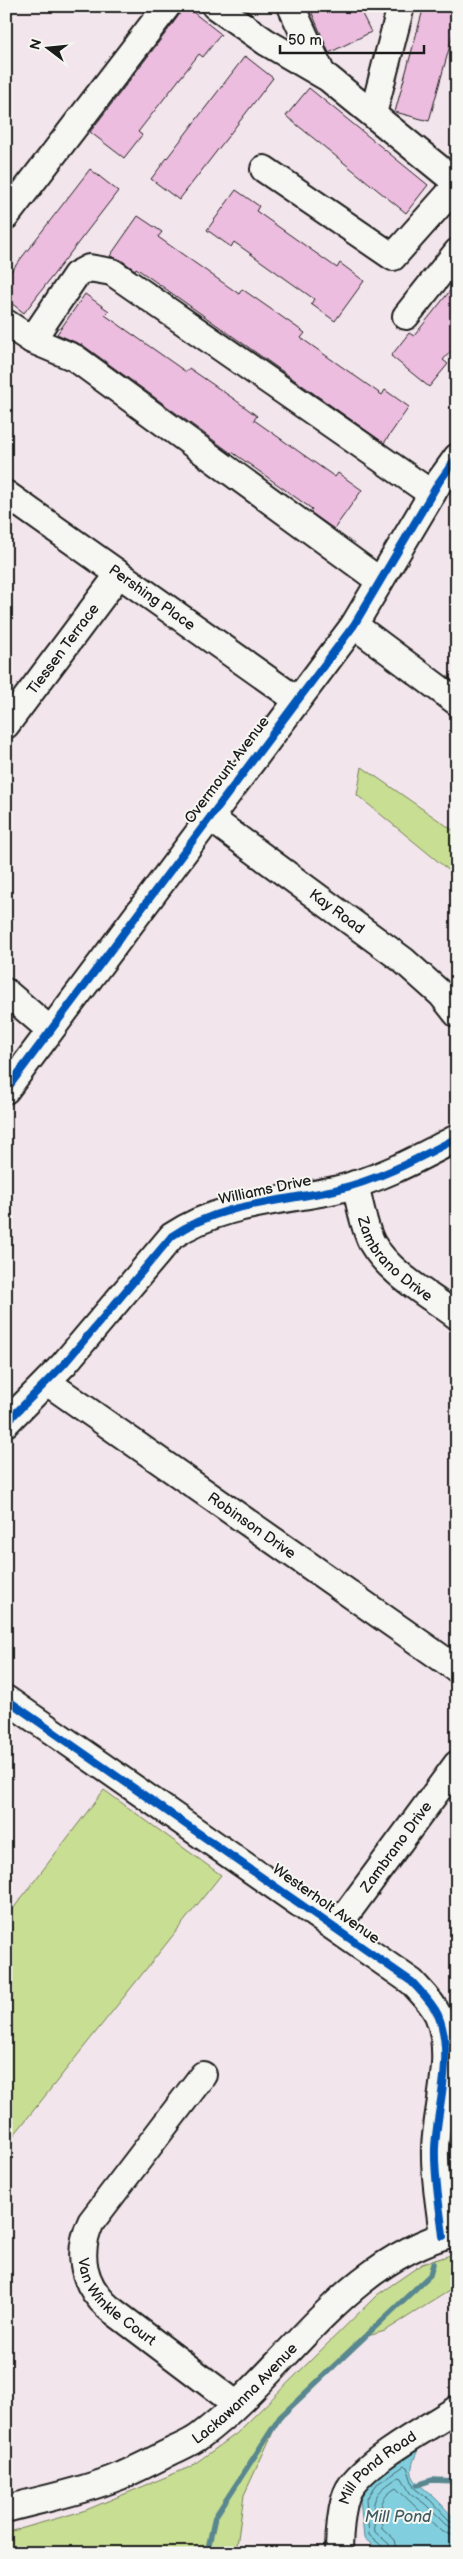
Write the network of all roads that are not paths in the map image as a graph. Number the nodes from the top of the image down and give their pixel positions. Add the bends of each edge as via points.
1 (167, 6) edge
2 (215, 6) edge
3 (290, 6) edge
4 (400, 6) edge
5 (322, 74) junction
6 (373, 114) junction
7 (264, 169) dead end
8 (457, 184) edge
9 (6, 216) edge
10 (457, 252) edge
11 (406, 316) dead end
12 (6, 324) edge
13 (32, 340) junction
14 (449, 476) edge
15 (6, 494) edge
16 (119, 574) junction
17 (380, 581) junction
18 (354, 625) junction
19 (297, 700) junction
20 (457, 702) edge
21 (6, 725) edge
22 (209, 817) junction
23 (6, 992) edge
24 (457, 1014) edge
25 (50, 1030) junction
26 (6, 1090) edge
27 (457, 1138) edge
28 (355, 1184) junction
29 (457, 1316) edge
30 (47, 1382) junction
31 (6, 1423) edge
32 (457, 1669) edge
33 (6, 1698) edge
34 (457, 1764) edge
35 (336, 1928) junction
36 (203, 2075) dead end
37 (446, 2137) edge
38 (457, 2176) edge
39 (438, 2195) junction
40 (450, 2234) edge
41 (236, 2404) junction
42 (457, 2409) edge
43 (6, 2509) edge
44 (339, 2553) edge

1 - 9 street
2 - 5 street via 266,42
3 - 5 street
4 - 6 street
5 - 6 street
6 - 8 street
7 - 8 street via 394,257
10 - 11 street
12 - 13 street
13 - 14 street via 76,275 89,268 112,272
13 - 17 street via 75,358
14 - 17 street, Overmount Avenue
15 - 16 street, Pershing Place
16 - 19 street, Pershing Place
16 - 21 street, Tiessen Terrace
17 - 18 street, Overmount Avenue
18 - 19 street, Overmount Avenue
18 - 20 street
19 - 22 street, Overmount Avenue
22 - 24 street, Kay Road via 404,960
22 - 25 street, Overmount Avenue
23 - 25 street
25 - 26 street, Overmount Avenue
27 - 28 street, Williams Drive via 405,1166
28 - 29 street, Zambrano Drive via 369,1234 384,1258
28 - 30 street, Williams Drive via 221,1211 172,1236
30 - 31 street, Williams Drive
30 - 32 street, Robinson Drive
33 - 35 street, Westerholt Avenue
34 - 35 street, Zambrano Drive
35 - 37 street, Westerholt Avenue via 412,1982 438,2015 446,2054
36 - 41 street, Van Winkle Court via 91,2222 82,2252 84,2270 95,2296
37 - 39 street, Westerholt Avenue via 435,2166
38 - 39 street
39 - 40 street, Westerholt Avenue
40 - 41 street, Lackawanna Avenue via 399,2255 369,2274 333,2305
41 - 43 street, Lackawanna Avenue via 198,2438 114,2479
42 - 44 street, Mill Pond Road via 377,2460 349,2489 339,2531

